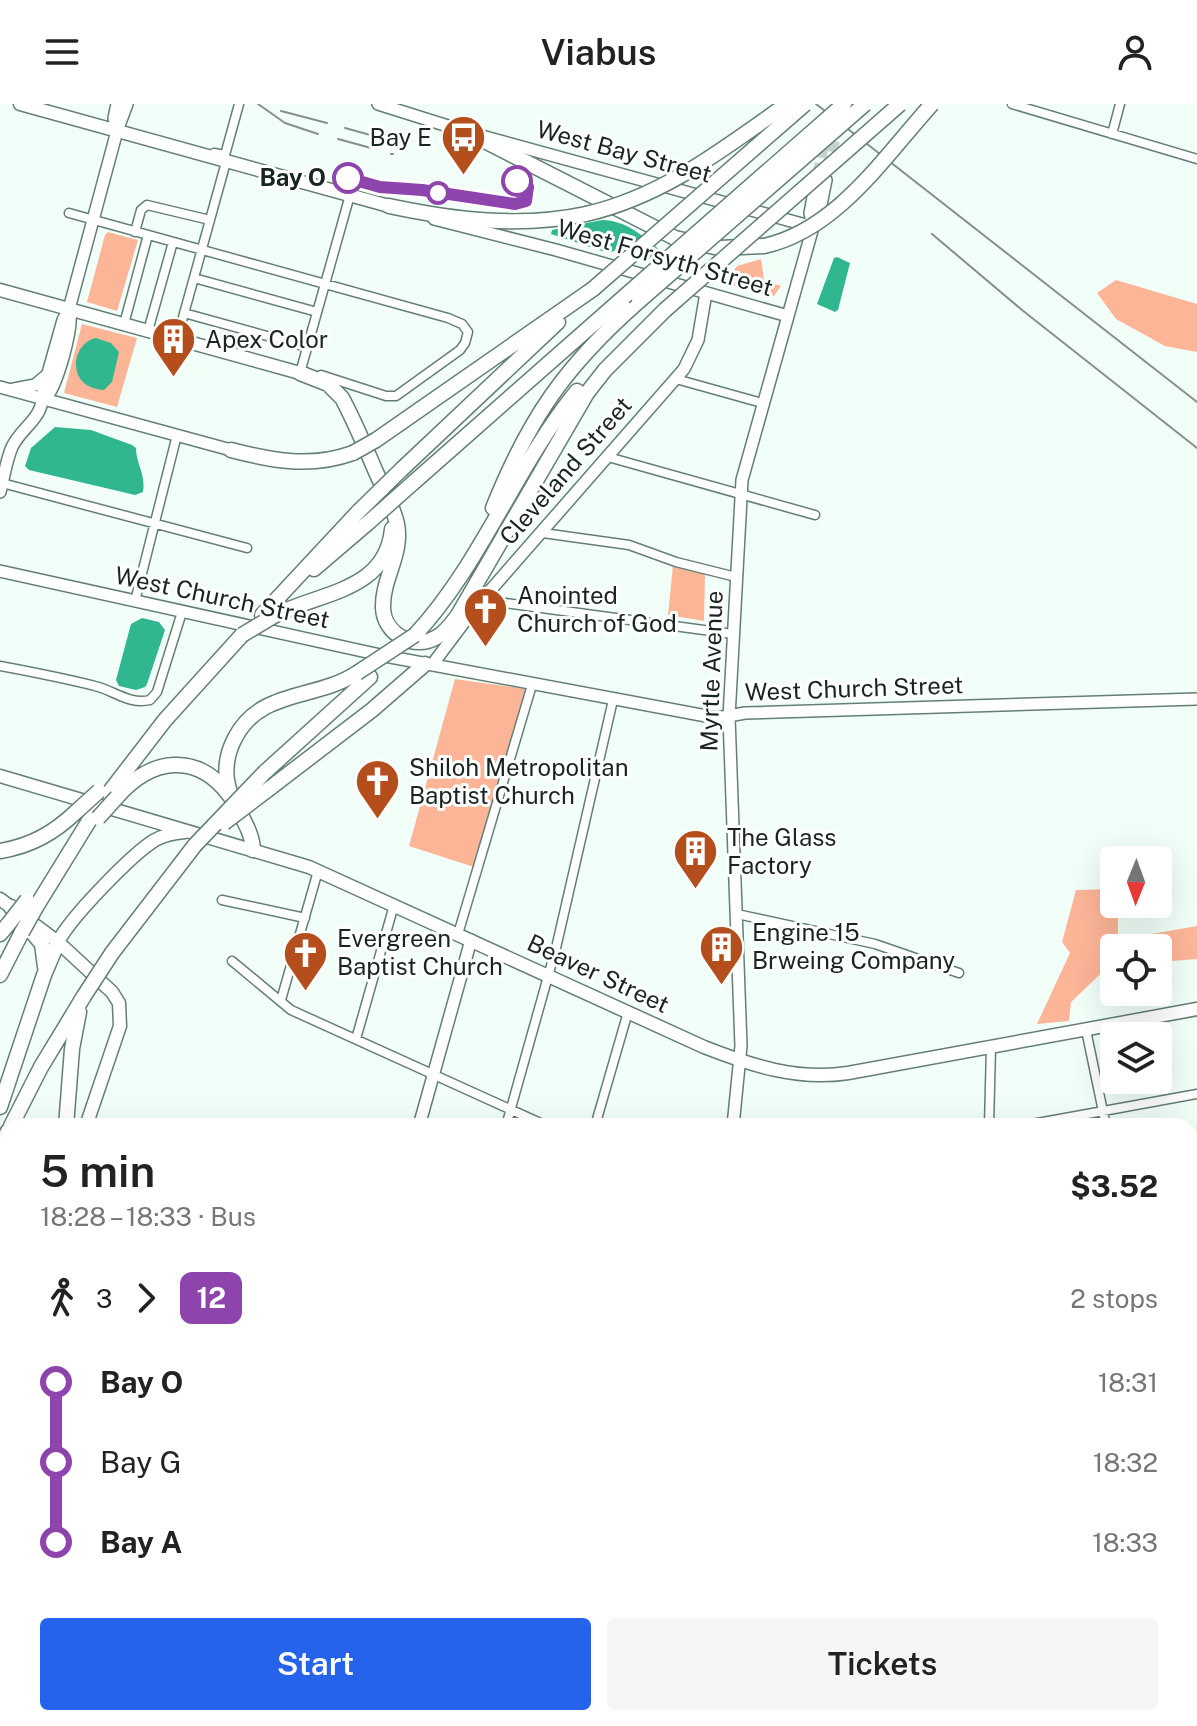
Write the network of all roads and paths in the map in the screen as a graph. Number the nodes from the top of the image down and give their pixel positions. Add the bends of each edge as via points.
1 (20, 104) edge
2 (117, 104) edge
3 (127, 104) edge
4 (239, 104) edge
5 (378, 104) edge
6 (787, 104) edge
7 (805, 104) edge
8 (865, 104) edge
9 (900, 104) edge
10 (932, 104) edge
11 (1012, 104) edge
12 (1120, 104) edge
13 (842, 106) edge
14 (1030, 107) edge
15 (117, 131) junction
16 (467, 132) junction
17 (1112, 134) junction
18 (225, 158) junction
19 (1197, 159) edge
20 (822, 177) tunnel mouth
21 (350, 195) junction
22 (389, 206) junction
23 (69, 213) dead end
24 (93, 220) junction
25 (210, 220) junction
26 (813, 227) junction
27 (135, 232) junction
28 (148, 235) junction
29 (173, 242) junction
30 (201, 250) junction
31 (194, 278) junction
32 (325, 284) junction
33 (593, 289) junction
34 (0, 290) edge
35 (706, 293) junction
36 (632, 299) junction
37 (69, 309) junction
38 (665, 310) junction
39 (317, 312) junction
40 (184, 313) junction
41 (788, 316) junction
42 (124, 324) junction
43 (148, 331) junction
44 (177, 339) junction
45 (307, 347) junction
46 (48, 373) junction
47 (300, 373) junction
48 (676, 379) junction
49 (3, 388) edge
50 (44, 399) junction
51 (762, 403) junction
52 (177, 435) junction
53 (231, 450) joint
54 (608, 457) junction
55 (1, 486) edge
56 (741, 494) junction
57 (387, 497) junction
58 (815, 515) dead end
59 (364, 517) junction
60 (154, 524) junction
61 (543, 533) junction
62 (247, 548) dead end
63 (470, 560) junction
64 (0, 571) edge
65 (736, 577) junction
66 (483, 600) junction
67 (135, 601) junction
68 (182, 612) junction
69 (267, 616) junction
70 (733, 634) junction
71 (428, 664) junction
72 (0, 666) edge
73 (364, 675) junction
74 (532, 685) junction
75 (1197, 699) edge
76 (613, 700) junction
77 (729, 717) junction
78 (0, 776) edge
79 (108, 794) junction
80 (239, 810) junction
81 (95, 817) junction
82 (195, 839) junction
83 (253, 850) junction
84 (0, 851) edge
85 (318, 871) junction
86 (222, 900) dead end
87 (32, 903) junction
88 (394, 905) junction
89 (7, 909) edge
90 (737, 914) junction
91 (305, 918) junction
92 (0, 934) edge
93 (458, 934) junction
94 (471, 940) junction
95 (58, 942) junction
96 (232, 961) dead end
97 (959, 973) dead end
98 (0, 975) edge
99 (44, 975) junction
100 (549, 976) junction
101 (84, 996) junction
102 (281, 1000) junction
103 (1197, 1009) edge
104 (628, 1012) junction
105 (1086, 1030) junction
106 (356, 1039) junction
107 (991, 1047) junction
108 (740, 1062) junction
109 (434, 1074) junction
110 (1197, 1094) edge
111 (0, 1107) edge
112 (511, 1109) junction
113 (1103, 1111) junction
114 (17, 1118) edge
115 (67, 1118) edge
116 (89, 1118) edge
117 (421, 1118) edge
118 (508, 1118) edge
119 (530, 1118) edge
120 (597, 1118) edge
121 (734, 1118) edge
122 (989, 1118) edge
123 (1065, 1118) edge
124 (1104, 1118) edge

1 - 15 main road, West Forsyth Street
2 - 15 street
3 - 15 street
4 - 18 street
5 - 16 street, West Bay Street
6 - 22 highway, bridge via 677,180 586,214 506,223
7 - 33 highway, bridge
8 - 36 highway, bridge
9 - 38 highway, bridge
10 - 16 highway, bridge via 836,210 797,235 764,246 726,249 675,238
11 - 14 street
12 - 17 street
13 - 36 highway, bridge
14 - 17 street
15 - 18 main road, West Forsyth Street
15 - 24 street
16 - 26 street, West Bay Street
17 - 19 street
18 - 21 main road, West Forsyth Street
18 - 25 street
20 - 26 street, Myrtle Avenue
21 - 22 main road, West Forsyth Street
21 - 32 street
22 - 35 street, West Forsyth Street
23 - 24 street
24 - 27 street
24 - 37 street
25 - 27 street via 147,205
25 - 30 street
26 - 41 street, Myrtle Avenue
27 - 28 street
28 - 29 street
28 - 42 street
29 - 30 street
29 - 43 street
30 - 31 street
30 - 32 street
31 - 39 street
31 - 40 street
32 - 39 street
32 - 47 street via 453,320 468,332 467,339 460,350 396,396
33 - 53 highway, bridge via 353,453 296,463
33 - 59 highway, bridge via 402,469
34 - 37 main road
35 - 41 street, West Forsyth Street
35 - 48 street, Cleveland Street via 698,340
36 - 59 highway, bridge via 414,482
36 - 63 highway via 546,400 513,460
37 - 42 main road
37 - 46 street
37 - 50 street via 62,358 51,394
38 - 57 highway via 587,393 458,615 429,641 397,636 384,617 384,595 399,540
38 - 63 highway via 608,358 572,398
39 - 45 street
40 - 44 street
40 - 45 street
41 - 51 street, Myrtle Avenue
42 - 43 main road
43 - 44 main road
44 - 47 main road
45 - 47 street
46 - 49 street via 31,387
46 - 50 street
47 - 57 highway via 338,393
48 - 51 street
48 - 54 street, Cleveland Street
49 - 50 street
50 - 52 street
50 - 55 street via 33,423 12,446
51 - 56 street, Myrtle Avenue
52 - 53 street
52 - 60 street
54 - 56 street
54 - 61 street, Cleveland Street
55 - 60 street
56 - 58 street
56 - 65 street, Myrtle Avenue
57 - 69 highway via 391,537 371,574
59 - 69 highway
60 - 62 street
60 - 67 street
61 - 65 street via 629,545
61 - 66 street, Cleveland Street
63 - 73 highway, bridge via 415,635
64 - 67 street, West Church Street
65 - 70 street, Myrtle Avenue
66 - 70 street
66 - 71 street, Cleveland Street
67 - 68 street, West Church Street
68 - 71 street, West Church Street
68 - 72 street via 150,700
69 - 79 highway, bridge via 192,688
70 - 77 street, Myrtle Avenue
71 - 74 street, West Church Street
71 - 82 highway, bridge via 270,788
73 - 80 highway via 272,701 246,720 226,765
73 - 82 highway, bridge
74 - 76 street, West Church Street
74 - 93 street
75 - 77 street, West Church Street
76 - 77 street, West Church Street
76 - 100 street
77 - 90 street, Myrtle Avenue
78 - 82 main road, Beaver Street
79 - 80 highway via 148,770 179,765 210,775
79 - 81 highway, bridge
79 - 84 highway, bridge via 43,838
80 - 83 highway
81 - 87 highway
81 - 87 highway
82 - 83 main road, Beaver Street
82 - 95 main road via 172,833 151,843 80,912
82 - 101 highway, bridge
83 - 85 main road, Beaver Street
85 - 88 main road, Beaver Street
85 - 91 street
86 - 91 street
87 - 89 highway, bridge
87 - 98 highway, bridge
88 - 93 main road, Beaver Street
88 - 106 street
89 - 92 highway
89 - 95 main road
89 - 99 highway via 42,944
90 - 97 street via 875,944
90 - 108 street, Myrtle Avenue
91 - 102 street
93 - 94 main road, Beaver Street
94 - 100 main road, Beaver Street
94 - 109 street
95 - 99 highway
95 - 116 main road via 112,992 121,1011
96 - 102 street
99 - 111 highway
100 - 104 main road, Beaver Street
100 - 112 street
101 - 114 highway
101 - 115 highway via 73,1041
102 - 106 street via 291,1010
103 - 105 main road, Beaver Street
104 - 108 main road, Beaver Street
104 - 120 street
105 - 107 main road, Beaver Street
105 - 113 street
106 - 109 street
107 - 108 main road, Beaver Street via 828,1076
107 - 122 street
108 - 121 street, Myrtle Avenue
109 - 112 street
109 - 117 street
110 - 113 street
112 - 118 street
112 - 119 street
113 - 123 street
113 - 124 street

